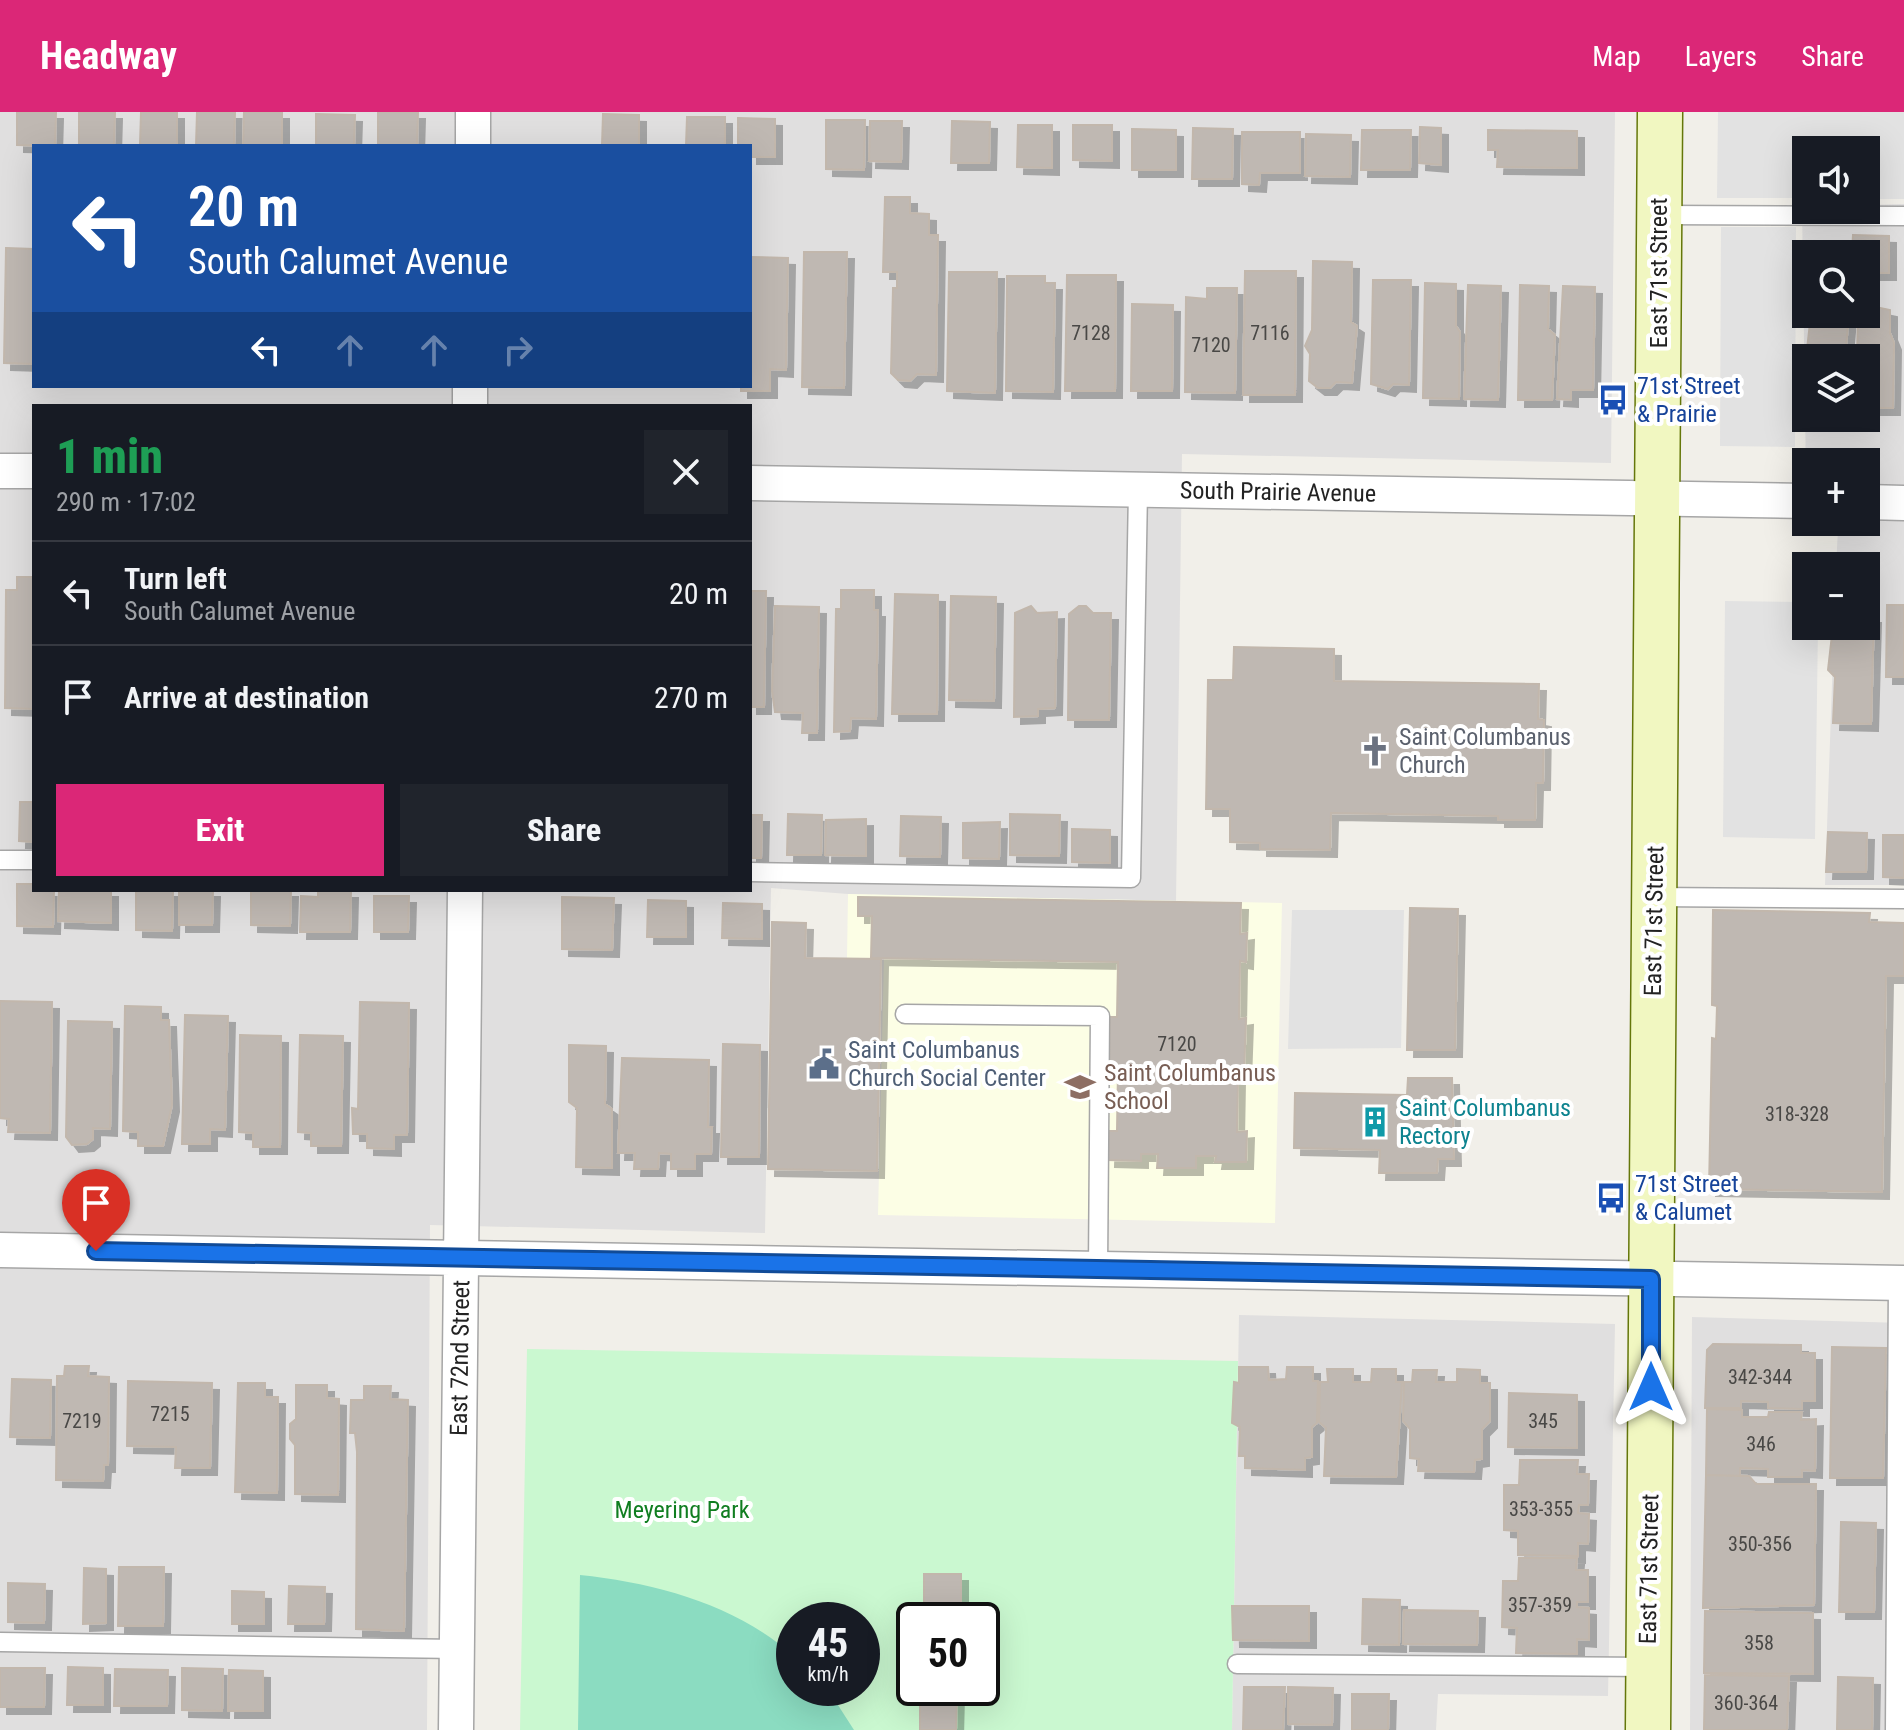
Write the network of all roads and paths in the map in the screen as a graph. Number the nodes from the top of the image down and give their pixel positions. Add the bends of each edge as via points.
1 (473, 112) edge
2 (1660, 112) edge
3 (473, 144) edge
4 (1659, 215) junction
5 (1904, 216) edge
6 (0, 471) edge
7 (32, 471) edge
8 (752, 483) edge
9 (1138, 490) junction
10 (1658, 498) junction
11 (1792, 501) edge
12 (1880, 502) edge
13 (1904, 503) edge
14 (0, 860) edge
15 (32, 860) edge
16 (752, 872) edge
17 (465, 892) edge
18 (1654, 897) junction
19 (1904, 899) edge
20 (905, 1014) dead end
21 (0, 1250) edge
22 (461, 1257) junction
23 (1098, 1269) junction
24 (1651, 1279) junction
25 (1901, 1283) edge
26 (1900, 1582) edge
27 (0, 1642) edge
28 (457, 1649) junction
29 (1237, 1664) dead end
30 (1648, 1667) junction
31 (456, 1730) edge
32 (1648, 1730) edge
33 (1895, 1730) edge

1 - 3 street
2 - 4 main road, East 71st Street
4 - 5 lane
4 - 10 main road, East 71st Street
6 - 7 street
8 - 9 street, South Prairie Avenue
9 - 10 street, South Prairie Avenue
9 - 16 lane via 1131,878
10 - 11 street, South Prairie Avenue
10 - 18 main road, East 71st Street
12 - 13 street
14 - 15 lane
17 - 22 street, East 72nd Street
18 - 19 lane
18 - 24 main road, East 71st Street
20 - 23 lane via 1100,1016
21 - 22 street
22 - 23 street
22 - 28 street, East 72nd Street
23 - 24 street
24 - 25 street
24 - 30 main road, East 71st Street
25 - 26 lane
26 - 33 lane
27 - 28 lane
28 - 31 street, East 72nd Street
29 - 30 lane
30 - 32 main road, East 71st Street

